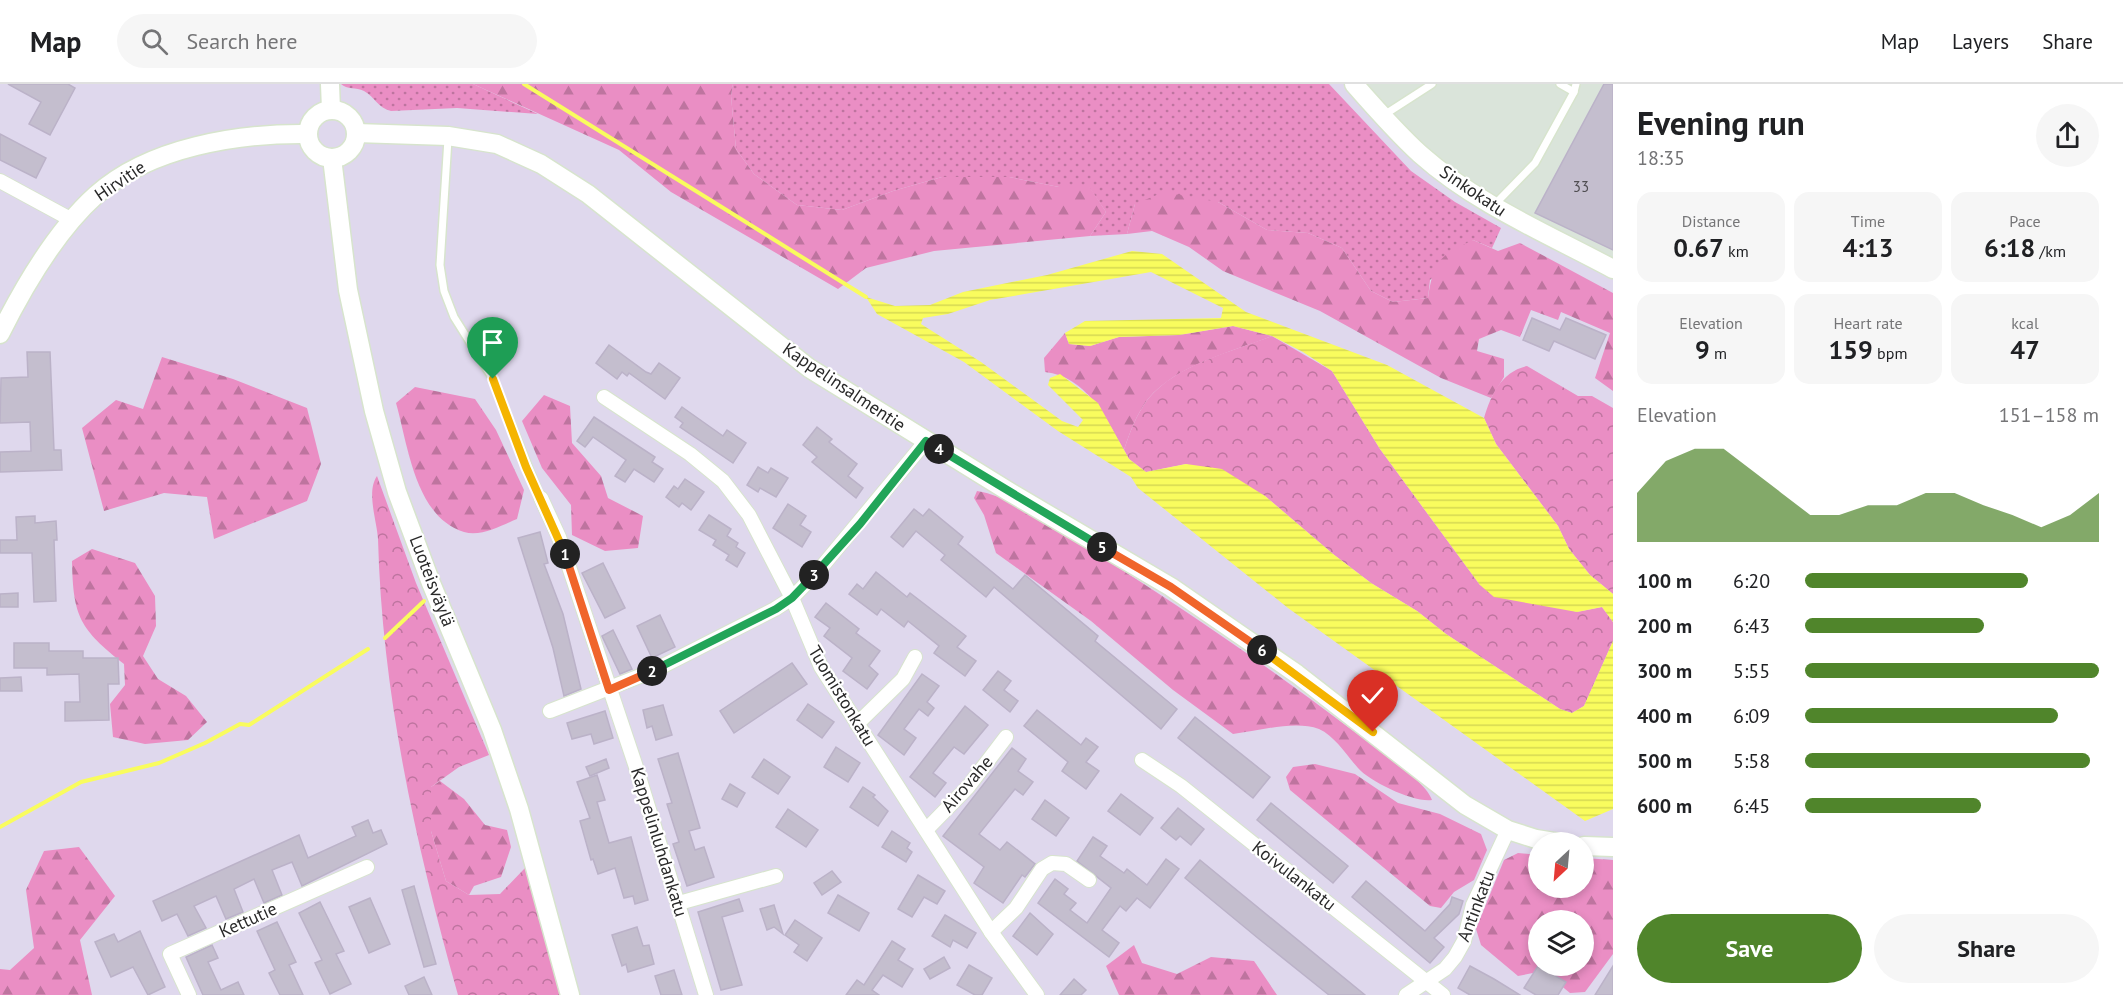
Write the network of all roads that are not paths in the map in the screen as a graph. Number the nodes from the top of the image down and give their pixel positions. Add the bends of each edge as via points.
1 (330, 84) edge
2 (1354, 84) edge
3 (1432, 84) edge
4 (1560, 84) edge
5 (1575, 88) edge
6 (331, 110) junction
7 (1382, 116) junction
8 (356, 132) junction
9 (308, 134) junction
10 (448, 136) junction
11 (332, 158) junction
12 (0, 181) edge
13 (1500, 199) dead end
14 (72, 220) junction
15 (1613, 269) edge
16 (0, 334) edge
17 (604, 397) dead end
18 (926, 441) junction
19 (541, 498) joint
20 (792, 598) junction
21 (915, 657) dead end
22 (609, 690) junction
23 (550, 711) dead end
24 (857, 724) junction
25 (1006, 737) dead end
26 (1142, 760) dead end
27 (926, 830) junction
28 (1508, 830) junction
29 (1528, 836) edge
30 (1594, 846) edge
31 (1613, 847) edge
32 (367, 867) dead end
33 (776, 876) dead end
34 (1089, 880) dead end
35 (679, 903) junction
36 (992, 932) junction
37 (1426, 981) junction
38 (189, 995) edge
39 (570, 995) edge
40 (706, 995) edge
41 (1037, 995) edge
42 (1406, 995) edge
43 (1443, 995) edge

1 - 6 street
2 - 7 street, Sinkokatu
3 - 7 lane
4 - 5 lane
5 - 13 lane via 1535,163
6 - 8 street via 349,117
6 - 9 street via 315,117
7 - 15 street, Sinkokatu via 1421,155 1464,188
8 - 10 street, Kappelinsalmentie
8 - 11 street via 349,151
9 - 11 street via 316,152
9 - 14 street, Hirvitie via 210,142 146,162 97,193
10 - 18 street, Kappelinsalmentie via 497,144 560,176 809,368
10 - 19 lane via 440,265 444,291 454,317 493,379
11 - 39 street, Luoteisväylä via 348,290 374,411 431,583 492,729 519,809
12 - 14 street
14 - 16 street, Hirvitie
17 - 20 street, Tuomistonkatu via 690,454 723,481 749,515
18 - 20 street via 860,524
18 - 28 street, Kappelinsalmentie via 1171,587 1297,674 1466,805
19 - 22 street, Kappelinluhdankatu via 559,537
20 - 22 street via 757,619
20 - 24 street, Tuomistonkatu via 812,651
21 - 24 street via 903,679
22 - 23 street
22 - 35 street, Kappelinluhdankatu
24 - 27 street, Tuomistonkatu
25 - 27 street, Airovahe via 968,787
26 - 37 street, Koivulankatu via 1181,786
27 - 36 street, Tuomistonkatu
28 - 29 street, Kappelinsalmentie
28 - 37 street, Antinkatu via 1473,905 1464,941 1445,969
30 - 31 street
32 - 38 street, Kettutie via 170,954
33 - 35 street
34 - 36 street via 1066,864 1052,863 1042,869 1016,908
35 - 40 street, Kappelinluhdankatu
36 - 41 street, Tuomistonkatu
37 - 42 street, Antinkatu
37 - 43 street, Koivulankatu

